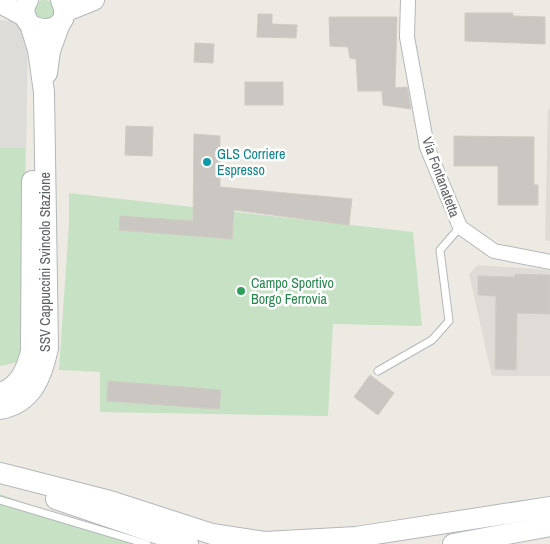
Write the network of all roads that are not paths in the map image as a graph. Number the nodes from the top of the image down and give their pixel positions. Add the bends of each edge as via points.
1 (94, 0) edge
2 (408, 0) edge
3 (0, 3) edge
4 (62, 12) edge
5 (28, 14) edge
6 (44, 92) junction
7 (460, 227) junction
8 (550, 262) edge
9 (378, 371) dead end
10 (0, 393) edge
11 (0, 409) edge
12 (0, 473) edge
13 (0, 486) edge
14 (0, 500) edge
15 (550, 507) edge
16 (550, 526) edge
17 (146, 544) edge
18 (188, 544) edge
19 (453, 544) edge

1 - 4 street
2 - 7 street, Via Fontanatetta via 407,37 427,147
3 - 5 street
4 - 5 street via 54,28 44,30
4 - 6 street, SSV Cappuccini Svincolo Stazione via 50,51
5 - 6 street, SSV Cappuccini Svincolo Stazione via 38,50
6 - 10 street via 32,120 31,352 26,370 17,383
6 - 11 street, SSV Cappuccini Svincolo Stazione via 48,348 42,374 32,392
7 - 8 street, Via Fontanatetta via 494,251
7 - 9 lane via 440,250 449,321 432,340
12 - 15 street via 110,501 212,534 265,542 356,537
13 - 18 street via 65,501
14 - 17 lane
16 - 19 street

